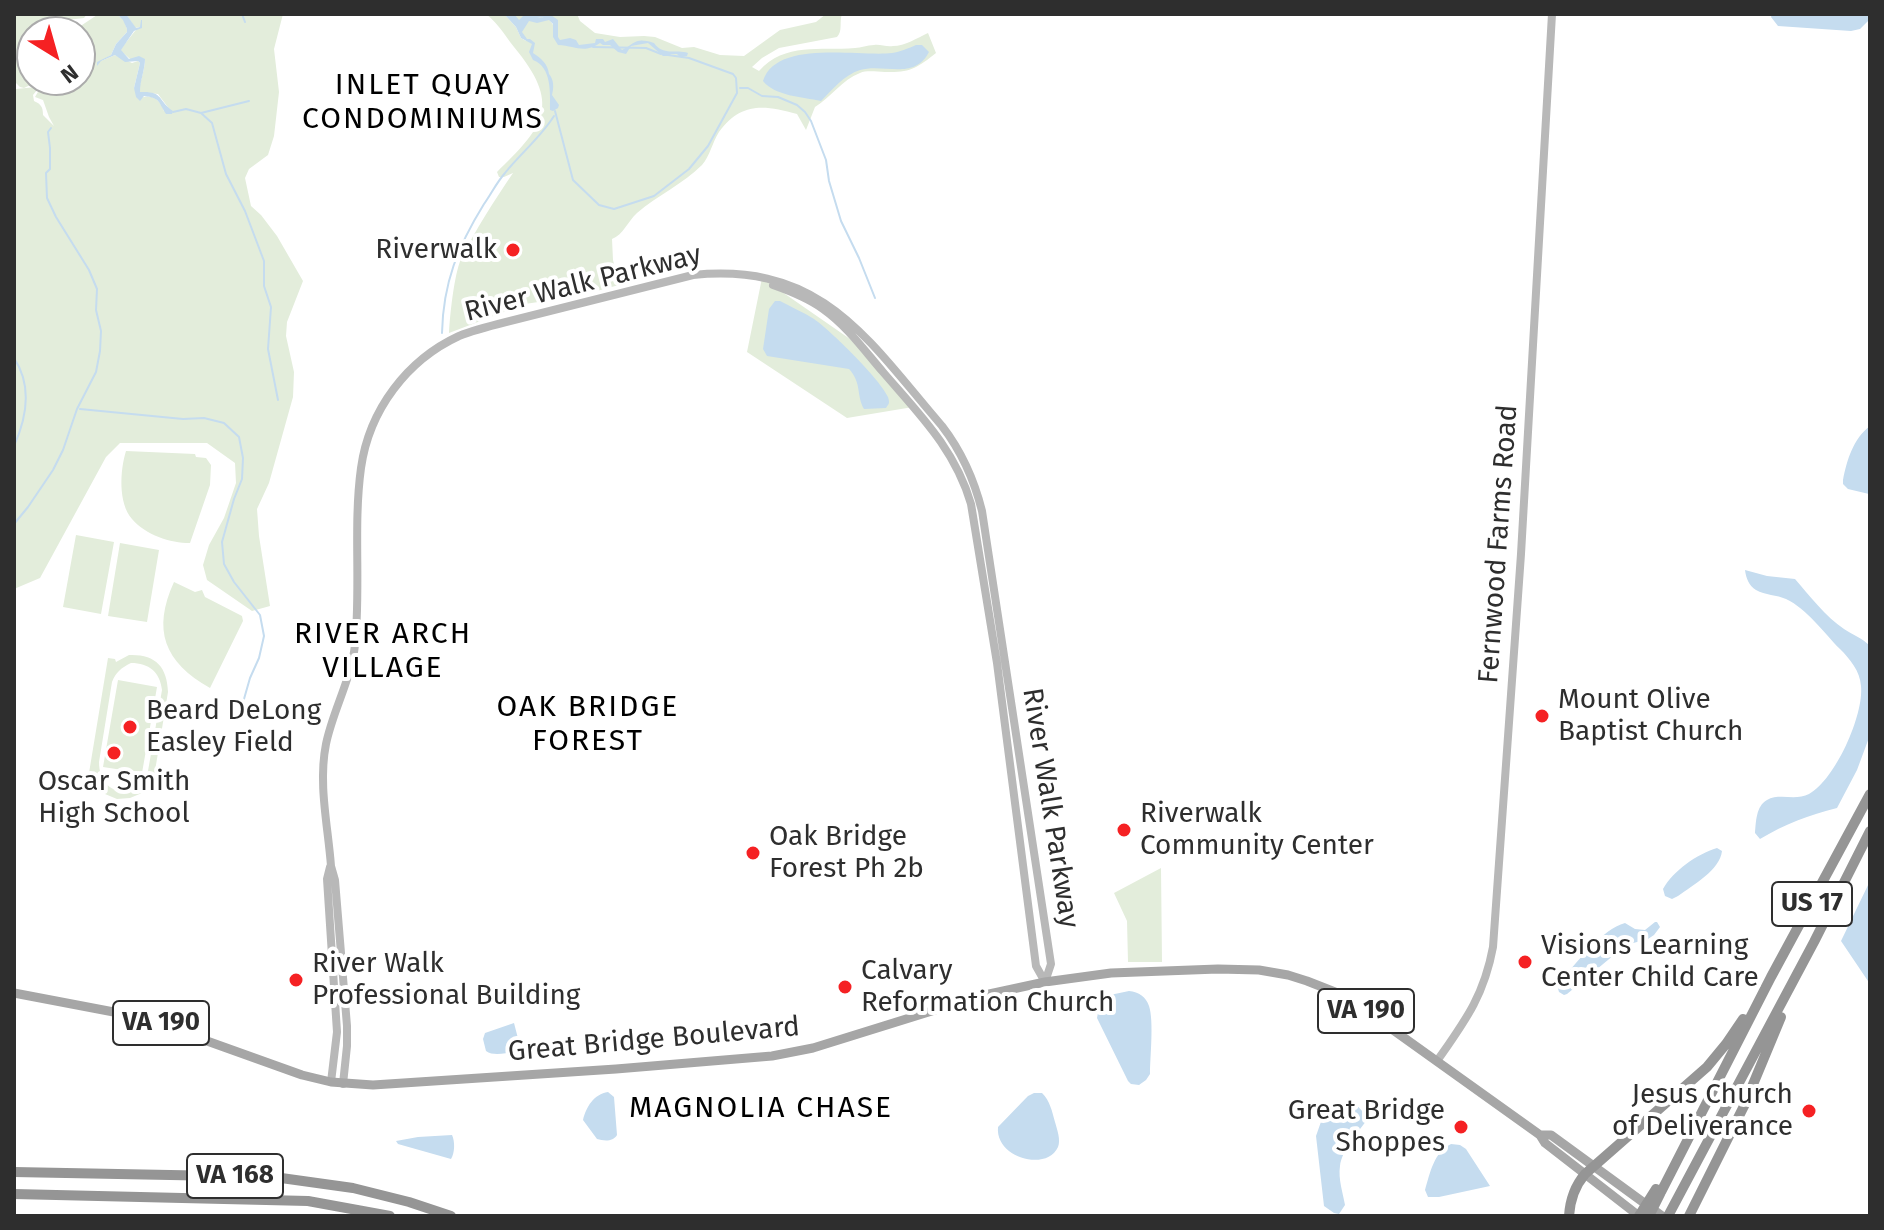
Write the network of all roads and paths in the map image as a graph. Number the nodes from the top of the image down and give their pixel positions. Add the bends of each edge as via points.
1 (1552, 14) edge
2 (762, 278) junction
3 (1870, 794) edge
4 (1870, 831) edge
5 (331, 866) junction
6 (1814, 942) junction
7 (1771, 977) junction
8 (1045, 982) junction
9 (14, 993) edge
10 (1437, 1061) junction
11 (331, 1082) junction
12 (343, 1084) junction
13 (1540, 1135) junction
14 (1595, 1166) junction
15 (14, 1172) edge
16 (1585, 1174) junction
17 (1659, 1191) junction
18 (14, 1194) edge
19 (390, 1216) edge
20 (451, 1216) edge
21 (1569, 1216) edge
22 (1639, 1216) edge
23 (1649, 1216) edge
24 (1662, 1216) edge
25 (1668, 1216) edge
26 (1689, 1216) edge

1 - 10 street, Fernwood Farms Road via 1493,947 1473,1008
2 - 5 street, River Walk Parkway via 724,273 681,277 477,329 428,355 390,394 372,426 361,468 355,645 324,755
2 - 8 street, River Walk Parkway via 822,308 853,337 938,437 965,484 997,663 1036,966
2 - 8 street, River Walk Parkway via 809,293 853,325 947,433 973,478 993,576 1051,964
3 - 7 highway, US 17
4 - 6 highway, US 17
5 - 11 street, River Walk Parkway via 327,879 337,1032
5 - 12 street, River Walk Parkway via 347,1026
6 - 25 highway
6 - 26 highway via 1744,1106
7 - 14 highway via 1707,1067
7 - 17 highway, US 17
8 - 10 main road, Great Bridge Boulevard / VA 190 via 1111,973 1218,969 1288,975 1348,999
8 - 12 main road, Great Bridge Boulevard / VA 190 via 772,1056 408,1084
9 - 11 main road, Great Bridge Boulevard / VA 190 via 140,1017
10 - 13 main road, Great Bridge Boulevard / VA 190
11 - 12 main road, Great Bridge Boulevard / VA 190
13 - 14 main road, Great Bridge Boulevard / VA 190 via 1551,1135
13 - 16 main road, Great Bridge Boulevard / VA 190
14 - 16 highway
14 - 24 main road, Great Bridge Boulevard / VA 190
15 - 20 highway, VA 168 via 274,1177 353,1188
16 - 21 highway via 1576,1184
16 - 22 main road, Great Bridge Boulevard / VA 190
17 - 22 highway, bridge
17 - 23 highway, US 17, bridge
18 - 19 highway, VA 168 via 308,1201

